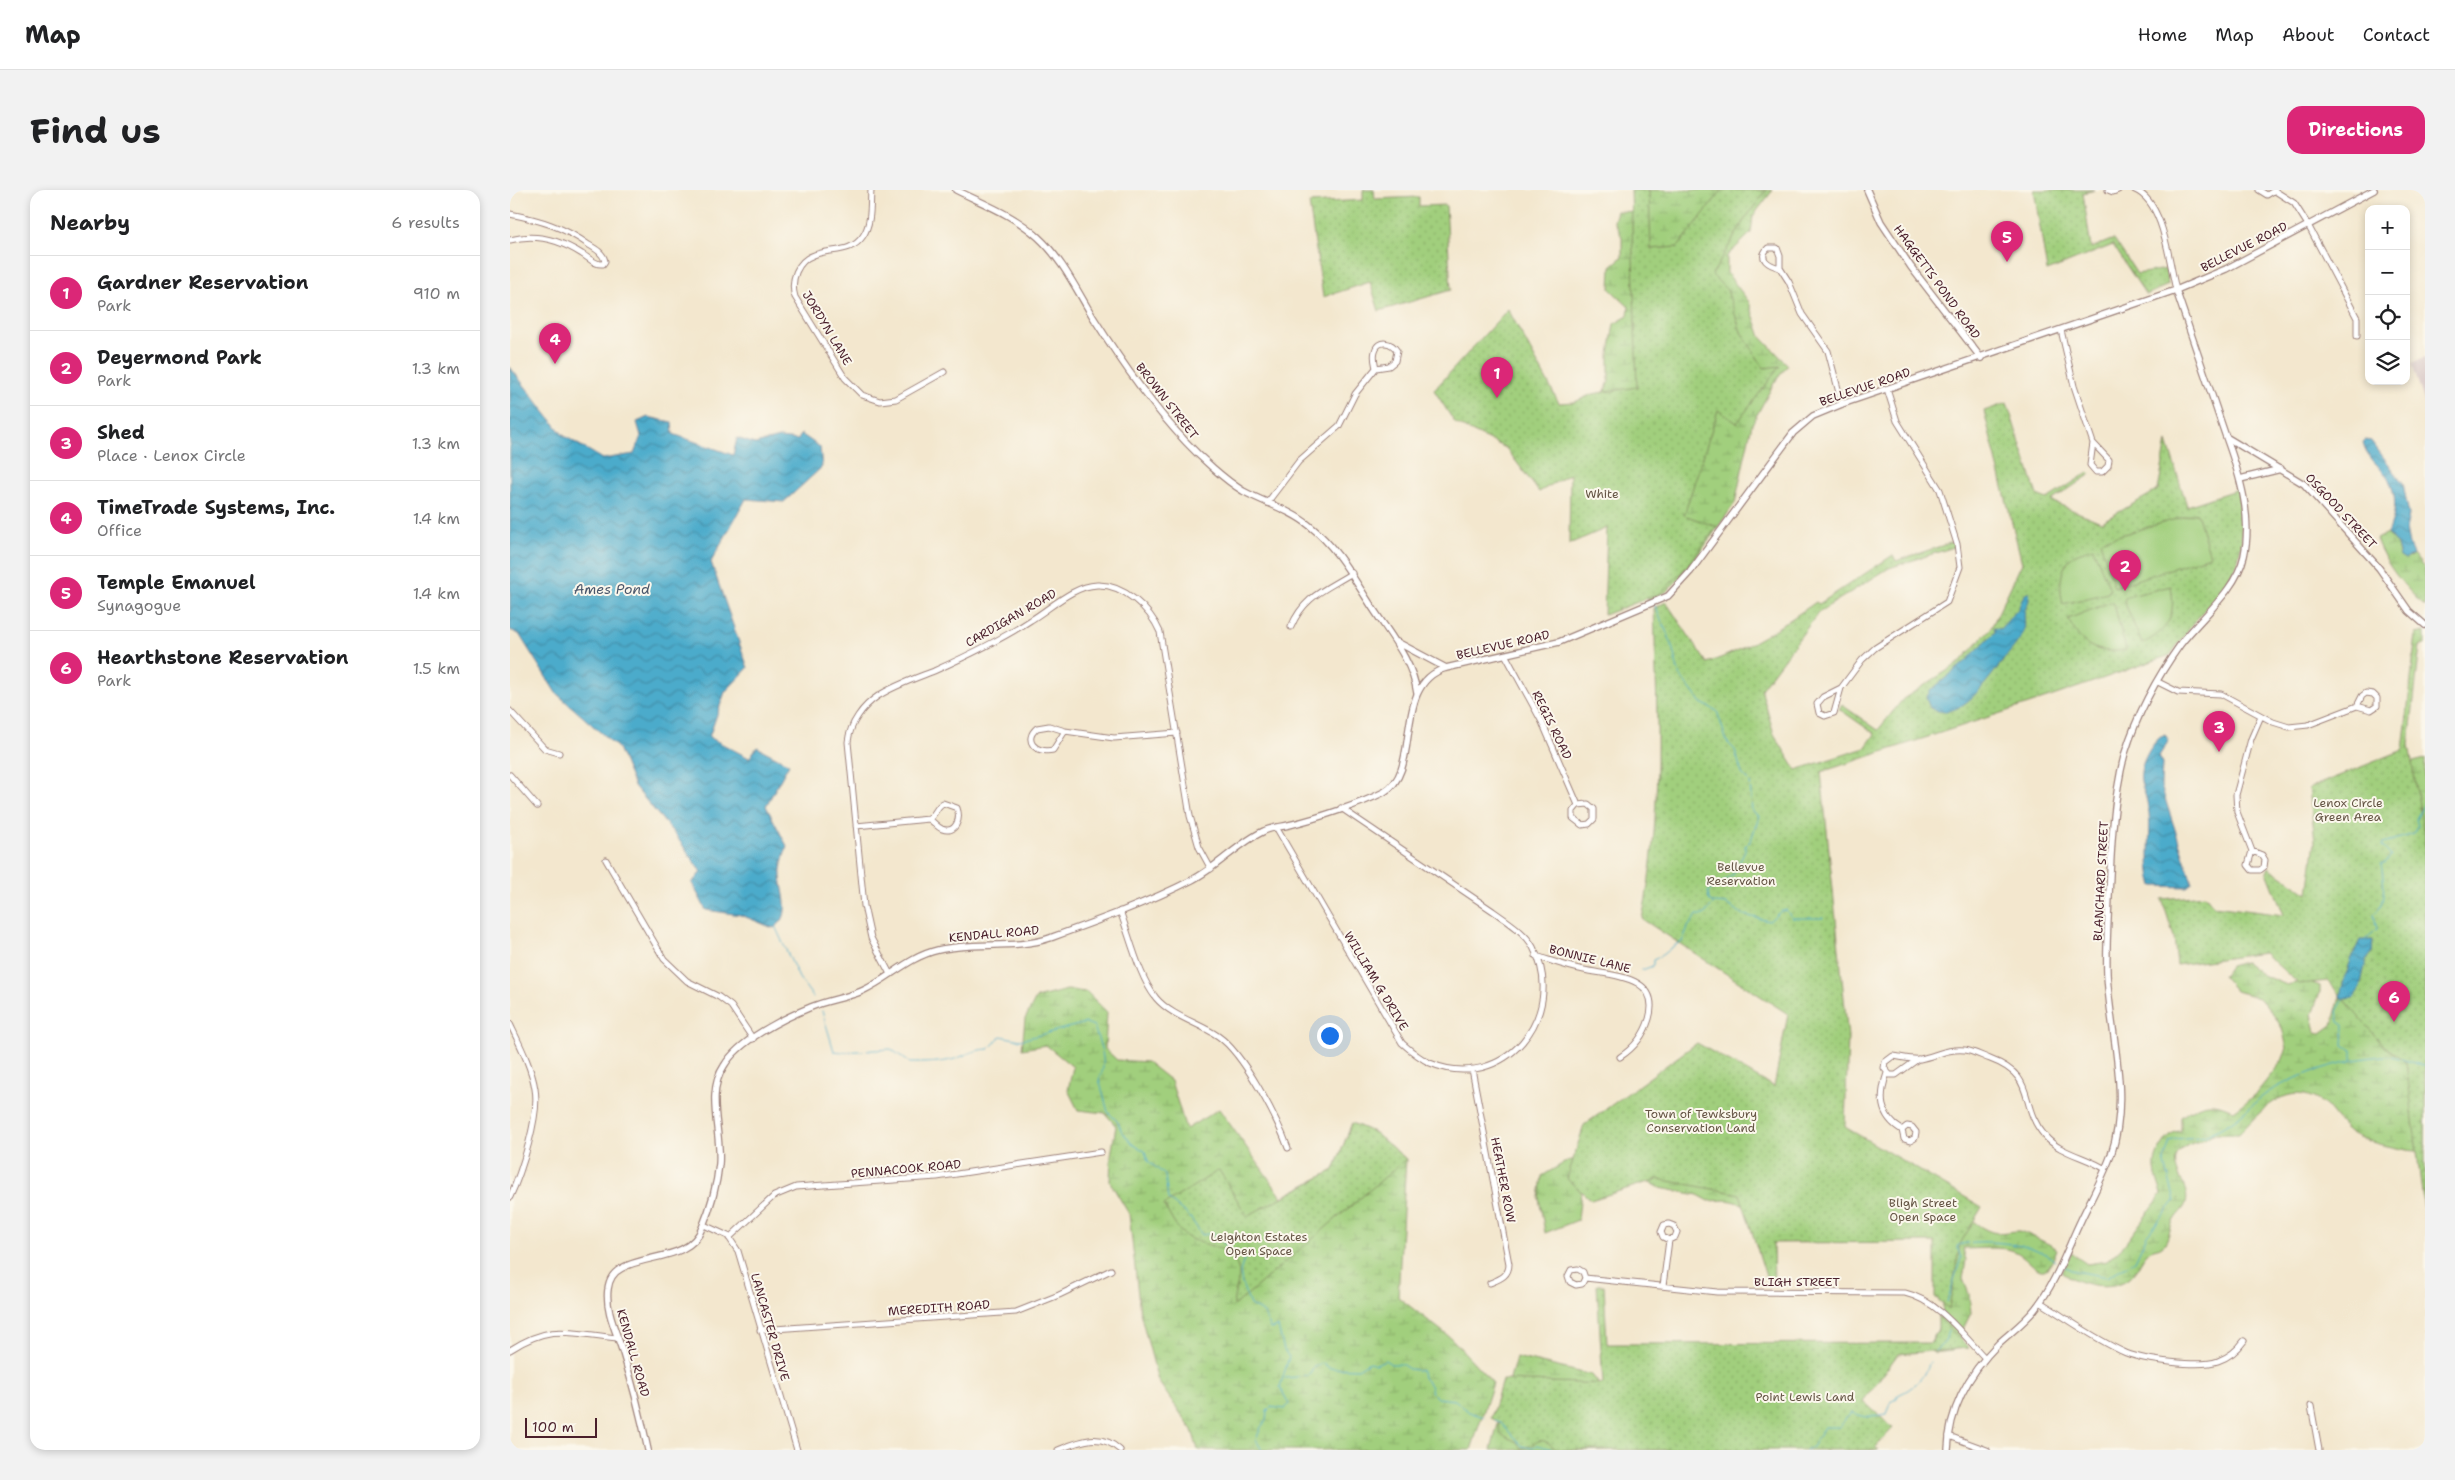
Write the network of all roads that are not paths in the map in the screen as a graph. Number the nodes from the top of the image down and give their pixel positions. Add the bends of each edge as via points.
1 (871, 190) edge
2 (956, 190) edge
3 (1867, 190) edge
4 (2108, 190) edge
5 (2118, 190) edge
6 (2135, 190) edge
7 (2259, 190) edge
8 (2360, 190) edge
9 (2374, 190) edge
10 (2275, 191) edge
11 (2361, 197) junction
12 (510, 214) edge
13 (2308, 225) junction
14 (510, 240) edge
15 (1780, 268) dead end
16 (2176, 290) junction
17 (2061, 330) junction
18 (2357, 336) dead end
19 (1981, 358) junction
20 (1376, 368) junction
21 (944, 372) dead end
22 (1887, 389) junction
23 (1842, 404) junction
24 (2226, 437) junction
25 (2093, 443) junction
26 (2282, 470) junction
27 (2240, 479) junction
28 (1267, 502) junction
29 (1352, 573) junction
30 (2425, 625) edge
31 (1291, 627) dead end
32 (1395, 641) junction
33 (1506, 656) junction
34 (1446, 668) junction
35 (2158, 682) junction
36 (1841, 688) junction
37 (1417, 693) junction
38 (2357, 706) dead end
39 (510, 711) edge
40 (2262, 716) junction
41 (1065, 731) junction
42 (1177, 733) junction
43 (559, 753) dead end
44 (1402, 763) joint
45 (510, 775) edge
46 (1578, 805) junction
47 (537, 806) dead end
48 (1341, 808) junction
49 (929, 819) junction
50 (856, 826) junction
51 (1276, 827) junction
52 (2252, 851) dead end
53 (606, 860) dead end
54 (1211, 869) junction
55 (1120, 910) junction
56 (1536, 956) junction
57 (890, 974) junction
58 (510, 1024) edge
59 (753, 1038) junction
60 (1620, 1057) dead end
61 (1918, 1060) junction
62 (1472, 1069) junction
63 (1887, 1073) junction
64 (1902, 1130) dead end
65 (1288, 1148) dead end
66 (1101, 1152) dead end
67 (2105, 1169) junction
68 (510, 1197) edge
69 (704, 1225) junction
70 (729, 1238) junction
71 (1669, 1240) dead end
72 (1111, 1270) dead end
73 (1585, 1278) dead end
74 (1490, 1283) dead end
75 (1663, 1286) junction
76 (2040, 1302) junction
77 (760, 1330) junction
78 (618, 1338) junction
79 (2244, 1341) dead end
80 (510, 1350) edge
81 (1985, 1358) junction
82 (2311, 1406) dead end
83 (1949, 1436) junction
84 (648, 1450) edge
85 (797, 1450) edge
86 (1058, 1450) edge
87 (1120, 1450) edge
88 (1948, 1450) edge
89 (1987, 1450) edge
90 (2319, 1450) edge

1 - 21 street, JORDYN LANE via 868,225 862,238 851,247 816,254 805,260 794,276 795,297 846,378 862,395 880,401 896,399
2 - 28 street, BROWN STREET via 1012,218 1038,237 1068,272 1101,330 1177,432 1191,448 1238,487
3 - 19 street, HAGGETTS POND ROAD via 1881,222 1911,267
4 - 5 street
6 - 16 street via 2145,195 2156,210
7 - 10 street via 2267,195
8 - 11 street
9 - 11 street, BELLEVUE ROAD
10 - 13 street via 2294,203
11 - 13 street, BELLEVUE ROAD
12 - 14 street via 569,231 599,252 605,261 597,264 569,246 548,239
13 - 16 street, BELLEVUE ROAD via 2226,269
13 - 18 street via 2357,318
15 - 23 street via 1802,314 1828,351
16 - 17 street, BELLEVUE ROAD
16 - 24 street
17 - 19 street, BELLEVUE ROAD
17 - 25 street via 2074,386
19 - 22 street, BELLEVUE ROAD
20 - 20 street via 1375,349 1385,343 1392,344 1397,350 1396,361
20 - 28 street via 1355,394 1339,426 1299,461
22 - 23 street, BELLEVUE ROAD
22 - 36 street via 1897,421 1940,490 1958,544 1960,567 1947,602 1875,648
23 - 33 street, BELLEVUE ROAD via 1813,416 1793,433 1690,572 1668,596 1559,642
24 - 26 street, OSGOOD STREET
24 - 27 street, BLANCHARD STREET
25 - 25 street via 2108,460 2107,469 2102,472 2093,470 2090,465
26 - 27 street
26 - 30 street, OSGOOD STREET via 2304,484 2329,510 2379,568 2409,611
27 - 35 street, BLANCHARD STREET via 2246,542 2241,566 2233,581 2181,644
28 - 29 street, BROWN STREET via 1309,524 1337,552
29 - 31 street via 1307,600
29 - 32 street, BROWN STREET
32 - 34 street
32 - 37 street, BROWN STREET via 1411,669
33 - 34 street, BELLEVUE ROAD
33 - 46 street, REGIS ROAD via 1542,722
34 - 37 street, BELLEVUE ROAD via 1432,674
35 - 40 street via 2178,692 2221,694
35 - 67 street, BLANCHARD STREET via 2139,716 2127,749 2113,826 2107,972 2120,1085 2118,1125
36 - 36 street via 1834,713 1825,716 1819,713 1816,704 1820,699
37 - 44 street, BELLEVUE ROAD
38 - 40 street via 2298,728 2282,726
39 - 43 street via 545,749
40 - 52 street via 2251,739 2236,795 2237,812
41 - 41 street via 1053,750 1042,752 1032,742 1037,728 1049,726
41 - 42 street via 1114,738
42 - 50 street, CARDIGAN ROAD via 1160,632 1154,619 1123,591 1110,586 1085,587 1008,634 879,695 860,713 849,734
42 - 54 street, CARDIGAN ROAD via 1195,836
44 - 48 street, KENDALL ROAD via 1394,784 1388,789
45 - 47 street
46 - 46 street, REGIS ROAD via 1588,804 1594,809 1594,819 1589,824 1582,825 1574,818 1573,811
48 - 51 street, KENDALL ROAD
48 - 56 street, WILLIAM G DRIVE via 1512,925 1532,946
49 - 49 street via 943,802 957,808 959,813 957,824 951,829 938,827
49 - 50 street
50 - 57 street, CARDIGAN ROAD via 866,921 876,950
51 - 54 street, KENDALL ROAD via 1255,837
51 - 62 street, WILLIAM G DRIVE via 1402,1043 1430,1063 1447,1068
53 - 59 street via 664,958 687,981 731,1006
54 - 55 street, KENDALL ROAD via 1193,880
55 - 57 street, KENDALL ROAD via 1037,942 954,947 929,952
55 - 65 street via 1156,998 1231,1048 1271,1110
56 - 60 street, BONNIE LANE via 1581,970 1622,976 1646,991 1650,1010 1648,1020 1632,1049
56 - 62 street, WILLIAM G DRIVE via 1542,980 1542,1003 1529,1034 1513,1052 1486,1066
57 - 59 street, KENDALL ROAD via 860,992 809,1008
58 - 68 street via 536,1099 527,1147
59 - 69 street, KENDALL ROAD via 731,1055 717,1080 719,1164
61 - 63 street via 1899,1074
61 - 63 street via 1890,1057 1884,1065
61 - 67 street via 1962,1050 2014,1070 2022,1080 2033,1118 2045,1136
62 - 74 street, HEATHER ROW via 1509,1264 1502,1279
63 - 64 street via 1882,1087 1882,1103 1887,1117
66 - 70 street, PENNACOOK ROAD via 938,1178 796,1187 774,1196
67 - 76 street, BLANCHARD STREET
69 - 70 street
69 - 78 street, KENDALL ROAD via 698,1237 687,1247 630,1264 614,1273 609,1281 608,1302
70 - 77 street, LANCASTER DRIVE via 738,1251
71 - 75 street
72 - 77 street, MEREDITH ROAD via 1016,1312
73 - 75 street, BLIGH STREET
75 - 81 street, BLIGH STREET via 1733,1292 1905,1293 1936,1308
76 - 79 street via 2118,1348 2141,1357 2215,1362 2234,1353
76 - 81 street, BLANCHARD STREET
77 - 85 street, LANCASTER DRIVE
78 - 80 street via 546,1332
78 - 84 street, KENDALL ROAD
81 - 83 street, BLANCHARD STREET via 1960,1398
82 - 90 street
83 - 88 street, BLANCHARD STREET
83 - 89 street
86 - 87 street via 1095,1438 1106,1440

